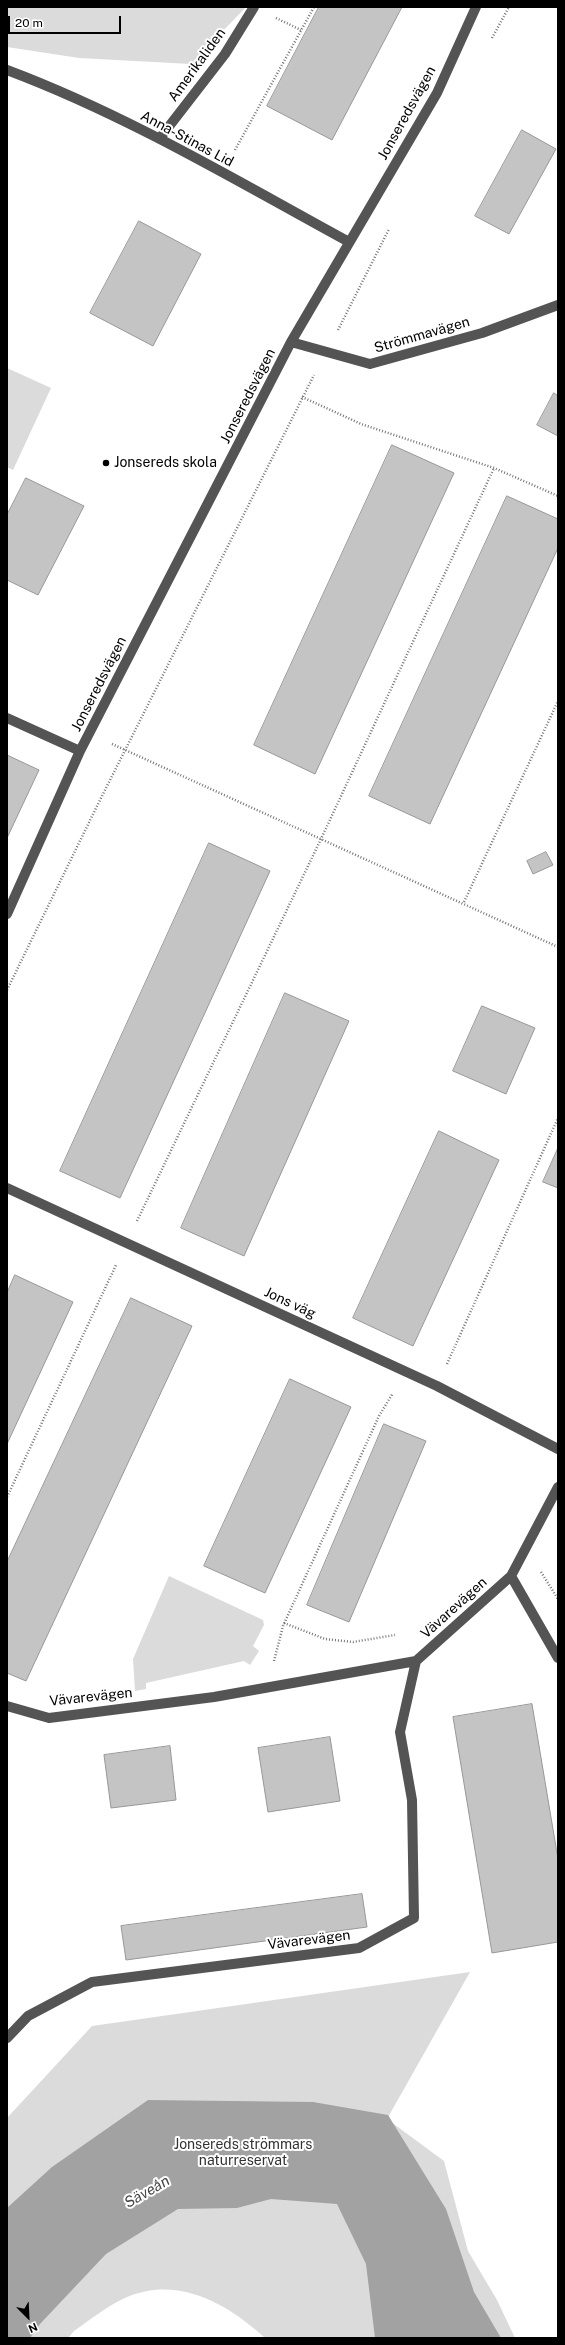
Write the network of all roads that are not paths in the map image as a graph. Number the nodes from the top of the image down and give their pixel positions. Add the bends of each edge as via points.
1 (254, 7) edge
2 (476, 7) edge
3 (7, 70) edge
4 (160, 138) junction
5 (348, 242) junction
6 (558, 305) edge
7 (291, 342) junction
8 (7, 718) edge
9 (80, 751) junction
10 (7, 914) edge
11 (7, 1188) edge
12 (558, 1449) edge
13 (558, 1487) edge
14 (511, 1576) junction
15 (558, 1658) edge
16 (416, 1660) junction
17 (7, 1706) edge
18 (7, 2038) edge

1 - 4 street, Amerikaliden via 225,54
2 - 5 street, Jonseredsvägen via 437,93
3 - 4 street, Anna-Stinas Lid
4 - 5 street, Anna-Stinas Lid
5 - 7 street, Jonseredsvägen
6 - 7 street, Strömmavägen via 482,333 370,364
7 - 9 street, Jonseredsvägen
8 - 9 street
9 - 10 street, Jonseredsvägen
11 - 12 street, Jons väg via 437,1386
13 - 14 street, Vävarevägen
14 - 15 street
14 - 16 street, Vävarevägen
16 - 17 street, Vävarevägen via 214,1697 49,1718
16 - 18 street, Vävarevägen via 400,1732 412,1800 414,1918 359,1948 92,1982 28,2016

